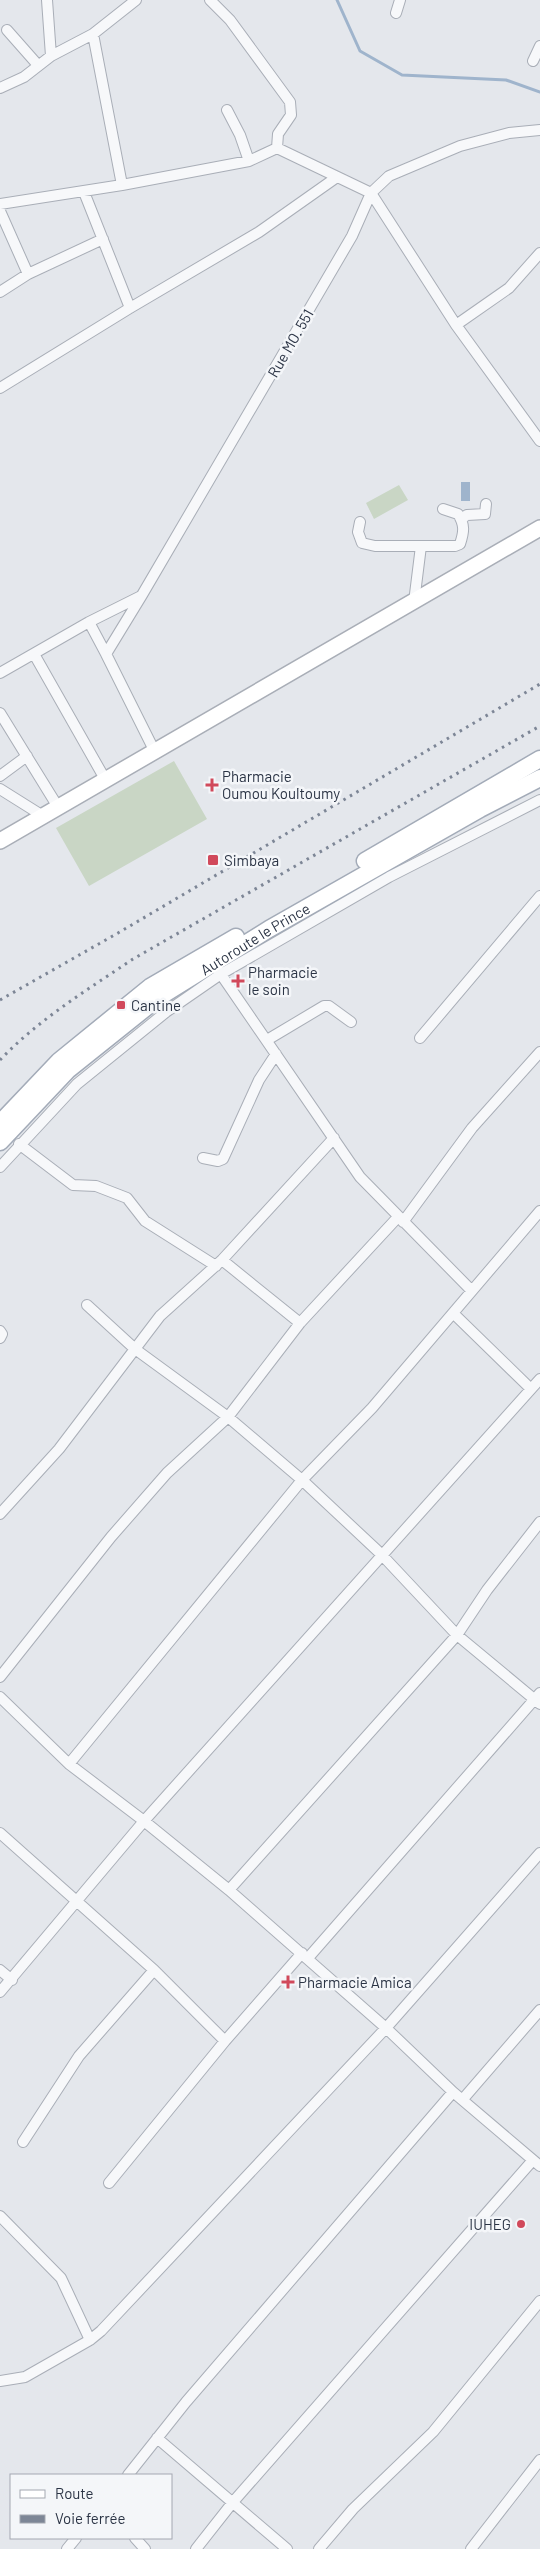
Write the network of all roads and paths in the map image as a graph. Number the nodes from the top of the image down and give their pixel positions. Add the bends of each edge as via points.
1 (47, 0) edge
2 (136, 0) edge
3 (210, 0) edge
4 (400, 0) edge
5 (396, 13) dead end
6 (7, 30) dead end
7 (93, 34) junction
8 (540, 46) edge
9 (51, 56) junction
10 (533, 62) dead end
11 (38, 64) junction
12 (0, 88) edge
13 (227, 110) dead end
14 (540, 130) edge
15 (277, 148) junction
16 (249, 161) junction
17 (337, 177) junction
18 (122, 185) junction
19 (84, 192) junction
20 (371, 193) junction
21 (0, 204) edge
22 (0, 211) edge
23 (103, 239) junction
24 (540, 253) edge
25 (28, 274) junction
26 (0, 292) edge
27 (130, 308) junction
28 (456, 325) junction
29 (0, 388) edge
30 (540, 441) edge
31 (486, 504) dead end
32 (444, 509) dead end
33 (461, 519) junction
34 (360, 522) dead end
35 (540, 528) edge
36 (421, 546) junction
37 (142, 595) junction
38 (414, 602) junction
39 (88, 622) junction
40 (34, 654) junction
41 (106, 654) junction
42 (0, 673) edge
43 (0, 712) edge
44 (155, 752) junction
45 (27, 756) junction
46 (540, 759) edge
47 (0, 776) edge
48 (540, 778) edge
49 (105, 779) junction
50 (0, 788) edge
51 (540, 800) edge
52 (58, 807) junction
53 (43, 816) junction
54 (0, 842) edge
55 (386, 870) junction
56 (540, 896) edge
57 (217, 968) junction
58 (351, 1022) dead end
59 (420, 1038) dead end
60 (266, 1040) junction
61 (540, 1052) edge
62 (276, 1054) junction
63 (0, 1123) edge
64 (334, 1138) junction
65 (0, 1142) edge
66 (19, 1144) junction
67 (203, 1158) dead end
68 (0, 1167) edge
69 (540, 1211) edge
70 (400, 1220) junction
71 (219, 1263) junction
72 (471, 1290) junction
73 (87, 1305) dead end
74 (452, 1313) junction
75 (300, 1323) junction
76 (0, 1331) edge
77 (0, 1338) edge
78 (134, 1349) junction
79 (540, 1379) edge
80 (531, 1389) junction
81 (228, 1417) junction
82 (302, 1480) junction
83 (0, 1514) edge
84 (540, 1522) edge
85 (381, 1554) junction
86 (457, 1635) junction
87 (0, 1676) edge
88 (0, 1696) edge
89 (538, 1699) edge
90 (69, 1764) junction
91 (144, 1821) junction
92 (0, 1833) edge
93 (540, 1853) edge
94 (229, 1890) junction
95 (78, 1901) junction
96 (305, 1956) junction
97 (0, 1970) edge
98 (154, 1970) junction
99 (12, 1980) junction
100 (0, 1992) edge
101 (540, 2010) edge
102 (386, 2028) junction
103 (226, 2041) junction
104 (454, 2092) junction
105 (463, 2100) junction
106 (23, 2142) dead end
107 (536, 2163) edge
108 (109, 2183) dead end
109 (0, 2216) edge
110 (540, 2301) edge
111 (90, 2340) junction
112 (0, 2381) edge
113 (157, 2438) junction
114 (540, 2460) edge
115 (129, 2474) edge
116 (233, 2502) junction
117 (75, 2539) edge
118 (136, 2539) edge
119 (67, 2549) edge
120 (145, 2549) edge
121 (196, 2549) edge
122 (287, 2549) edge
123 (319, 2549) edge
124 (471, 2549) edge

1 - 9 street
2 - 7 street
3 - 15 street via 230,20 290,102 291,115 278,134
4 - 5 street
6 - 11 street
7 - 9 street
7 - 18 street
8 - 10 street
9 - 11 street
11 - 12 street via 24,77
13 - 16 street
14 - 20 street via 508,133 460,146 389,176
15 - 16 street
15 - 17 street
16 - 18 street
17 - 20 street
17 - 27 street via 259,232
18 - 19 street
19 - 21 street
19 - 23 street
20 - 28 street
20 - 37 street, Rue MO. 551 via 352,236
22 - 25 street
23 - 25 street
23 - 27 street
24 - 28 street via 509,288
25 - 26 street
27 - 29 street
28 - 30 street
31 - 33 street via 485,514 467,515
32 - 33 street via 458,514
33 - 36 street via 464,531 460,544
34 - 36 street via 358,532 362,543
35 - 38 street
36 - 38 street
37 - 39 street
37 - 41 street, Rue MO. 551
38 - 44 street
39 - 40 street
39 - 41 street
40 - 42 street
40 - 49 street
41 - 44 street
43 - 45 street
44 - 49 street
45 - 47 street
45 - 52 street
46 - 63 main road, Autoroute le Prince via 150,987 59,1061
48 - 55 main road, Autoroute le Prince via 480,808
49 - 52 street
50 - 53 street
51 - 55 street
52 - 53 street
53 - 54 street
55 - 57 main road, Autoroute le Prince
56 - 59 street
57 - 60 street
57 - 65 main road, Autoroute le Prince via 158,998 68,1070
57 - 66 street via 77,1084
58 - 60 street via 329,1006 324,1006
60 - 62 street
61 - 70 street via 472,1128
62 - 64 street
62 - 67 street via 258,1080 223,1159
64 - 70 street via 360,1177
64 - 71 street
66 - 68 street
66 - 71 street via 73,1185 96,1186 127,1198 145,1221
69 - 72 street
70 - 72 street
70 - 75 street
71 - 75 street
71 - 78 street via 160,1316
72 - 74 street
73 - 78 street
74 - 80 street
74 - 82 street via 372,1408
75 - 81 street
76 - 77 street
78 - 81 street
78 - 83 street via 59,1449
79 - 80 street
80 - 85 street
81 - 82 street
81 - 87 street via 167,1473 110,1537
82 - 85 street
82 - 90 street
84 - 86 street
85 - 86 street
85 - 91 street
86 - 89 street
86 - 94 street
88 - 90 street
89 - 96 street
90 - 91 street
91 - 94 street
91 - 95 street
92 - 95 street
93 - 102 street
94 - 96 street
95 - 98 street
95 - 99 street
96 - 102 street
96 - 103 street
97 - 99 street
98 - 103 street
98 - 106 street via 79,2056
99 - 100 street
101 - 105 street
102 - 104 street
102 - 111 street
103 - 108 street
104 - 105 street
104 - 113 street
105 - 107 street
107 - 116 street
109 - 111 street via 61,2278
110 - 123 street via 433,2432 353,2509
111 - 112 street via 25,2377
113 - 115 street
113 - 116 street
114 - 124 street
116 - 121 street
116 - 122 street
117 - 119 street
118 - 120 street

